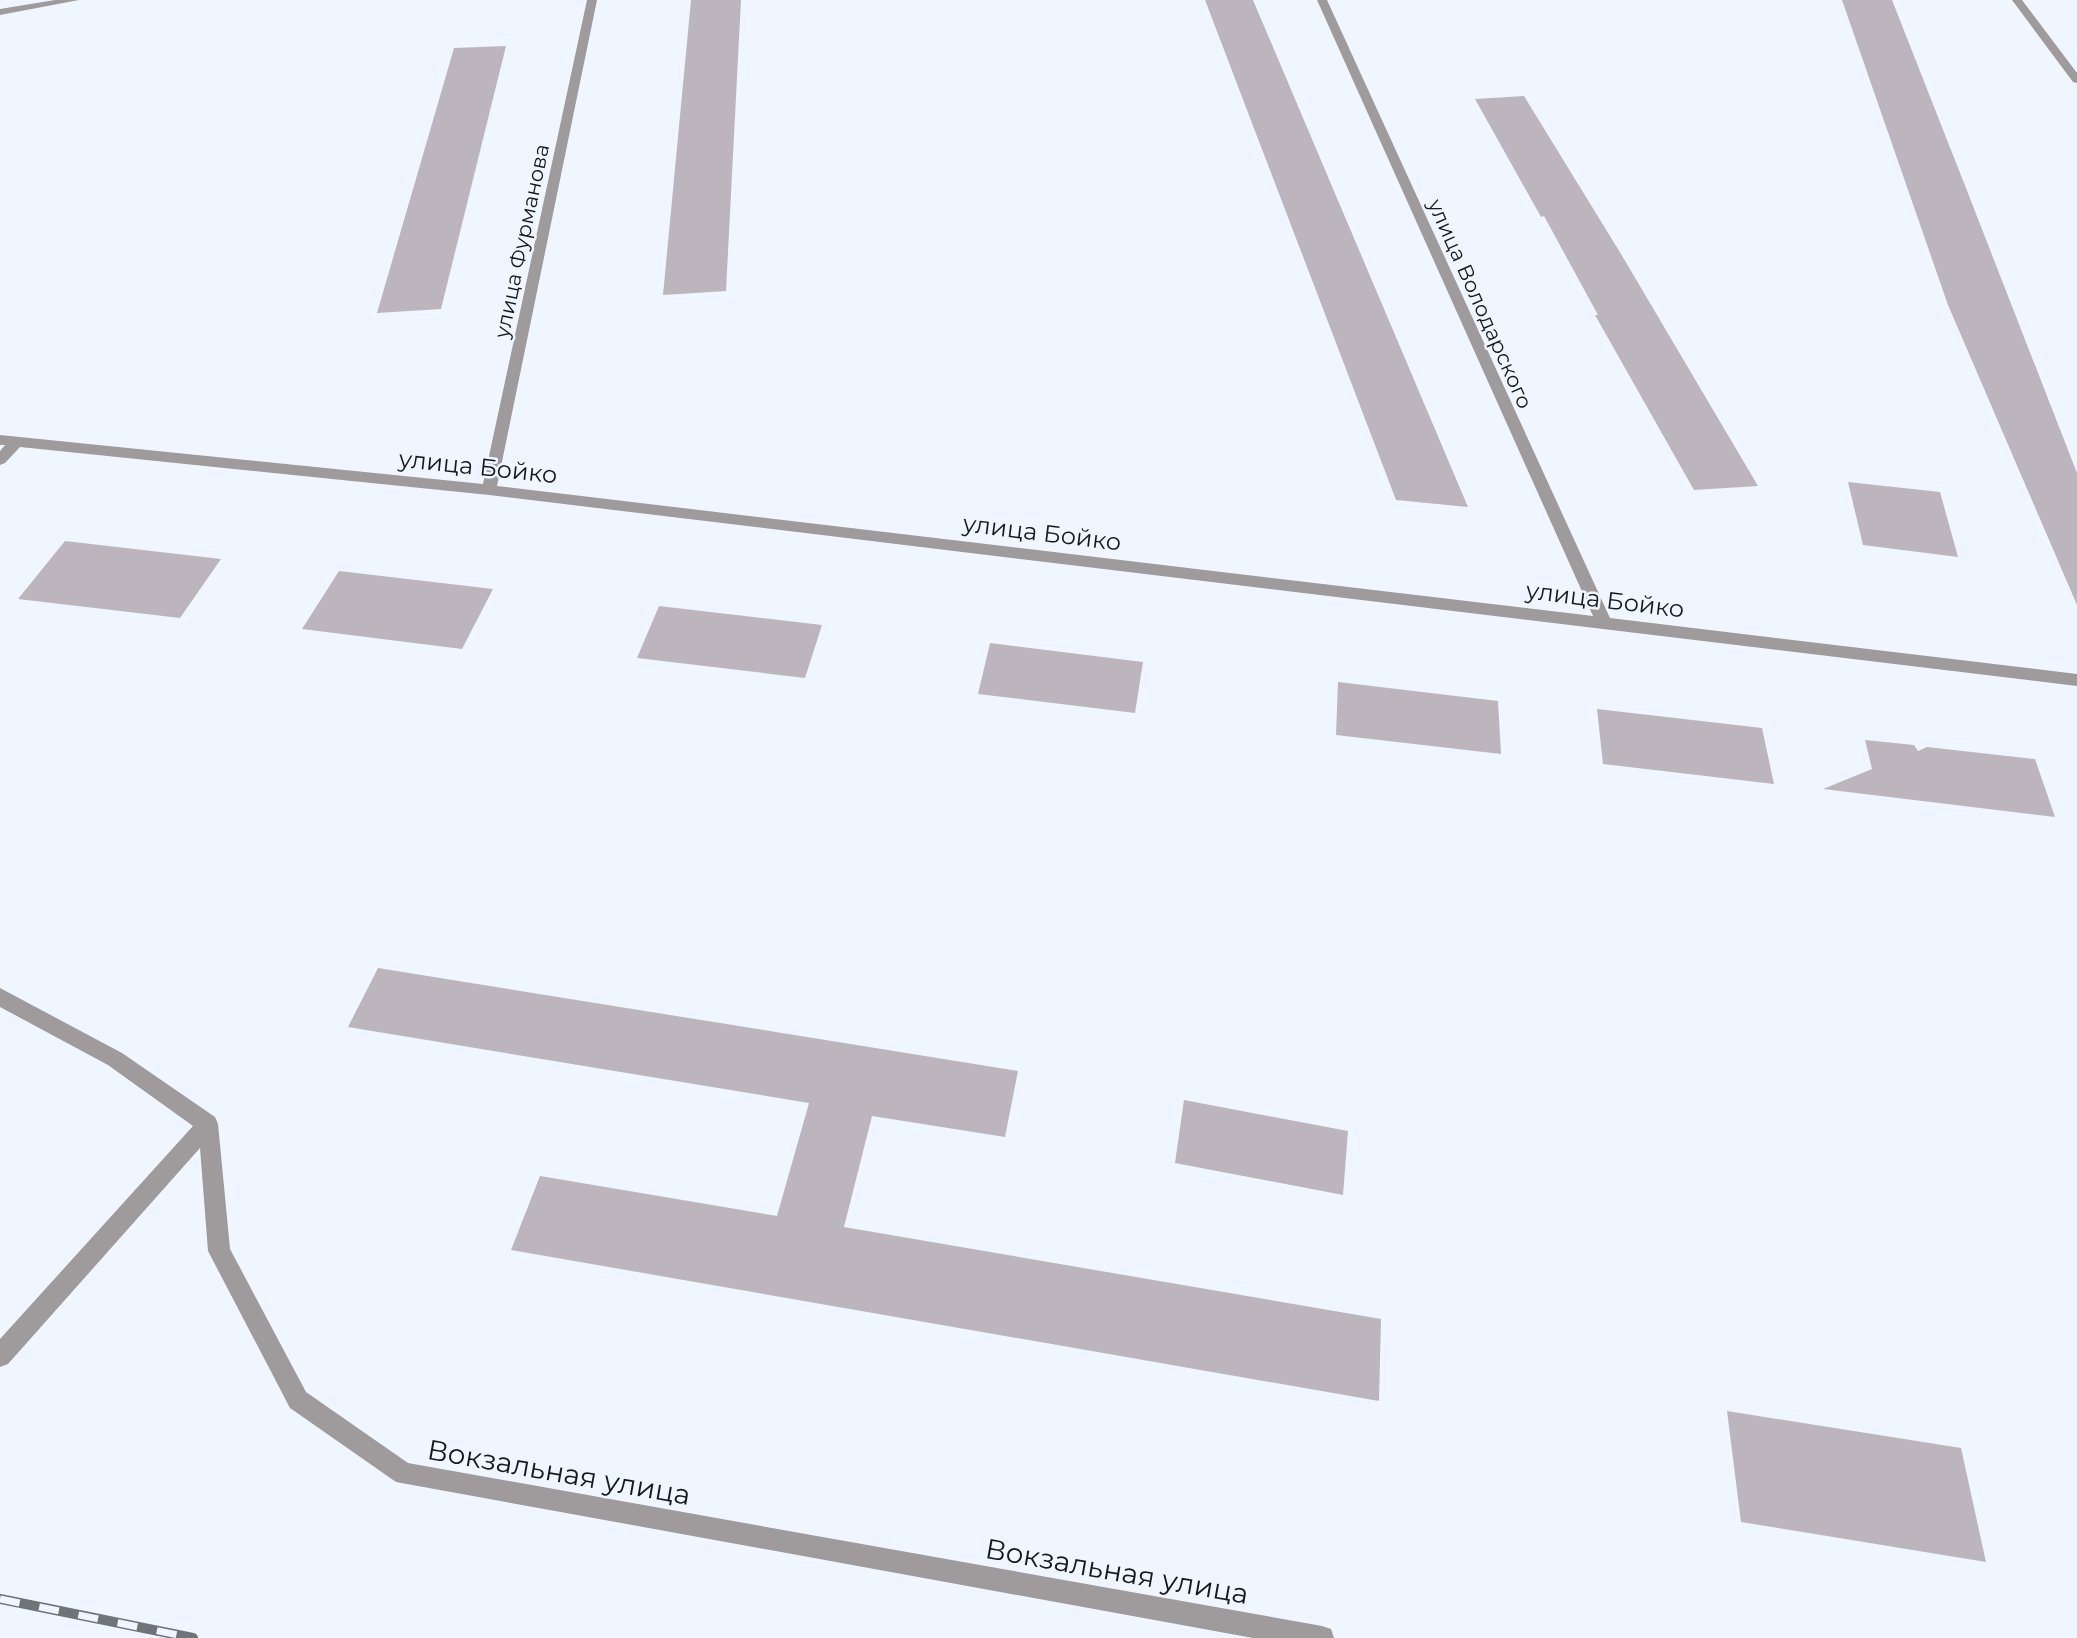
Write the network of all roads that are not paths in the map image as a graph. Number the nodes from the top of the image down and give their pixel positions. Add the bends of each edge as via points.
1 (74, 0) edge
2 (592, 0) edge
3 (1322, 0) edge
4 (2017, 0) edge
5 (0, 12) edge
6 (2077, 80) edge
7 (8, 441) edge
8 (0, 460) edge
9 (489, 490) junction
10 (1604, 623) junction
11 (2077, 680) edge
12 (0, 997) edge
13 (208, 1124) junction
14 (0, 1356) edge
15 (1322, 1638) edge

1 - 5 street
2 - 9 street, улица Фурманова
3 - 10 street, улица Володарского
4 - 6 street
7 - 8 street
7 - 9 street, улица Бойко
9 - 10 street, улица Бойко
10 - 11 street, улица Бойко
12 - 13 street via 115,1059
13 - 14 street
13 - 15 street, Вокзальная улица via 219,1251 298,1400 404,1474

